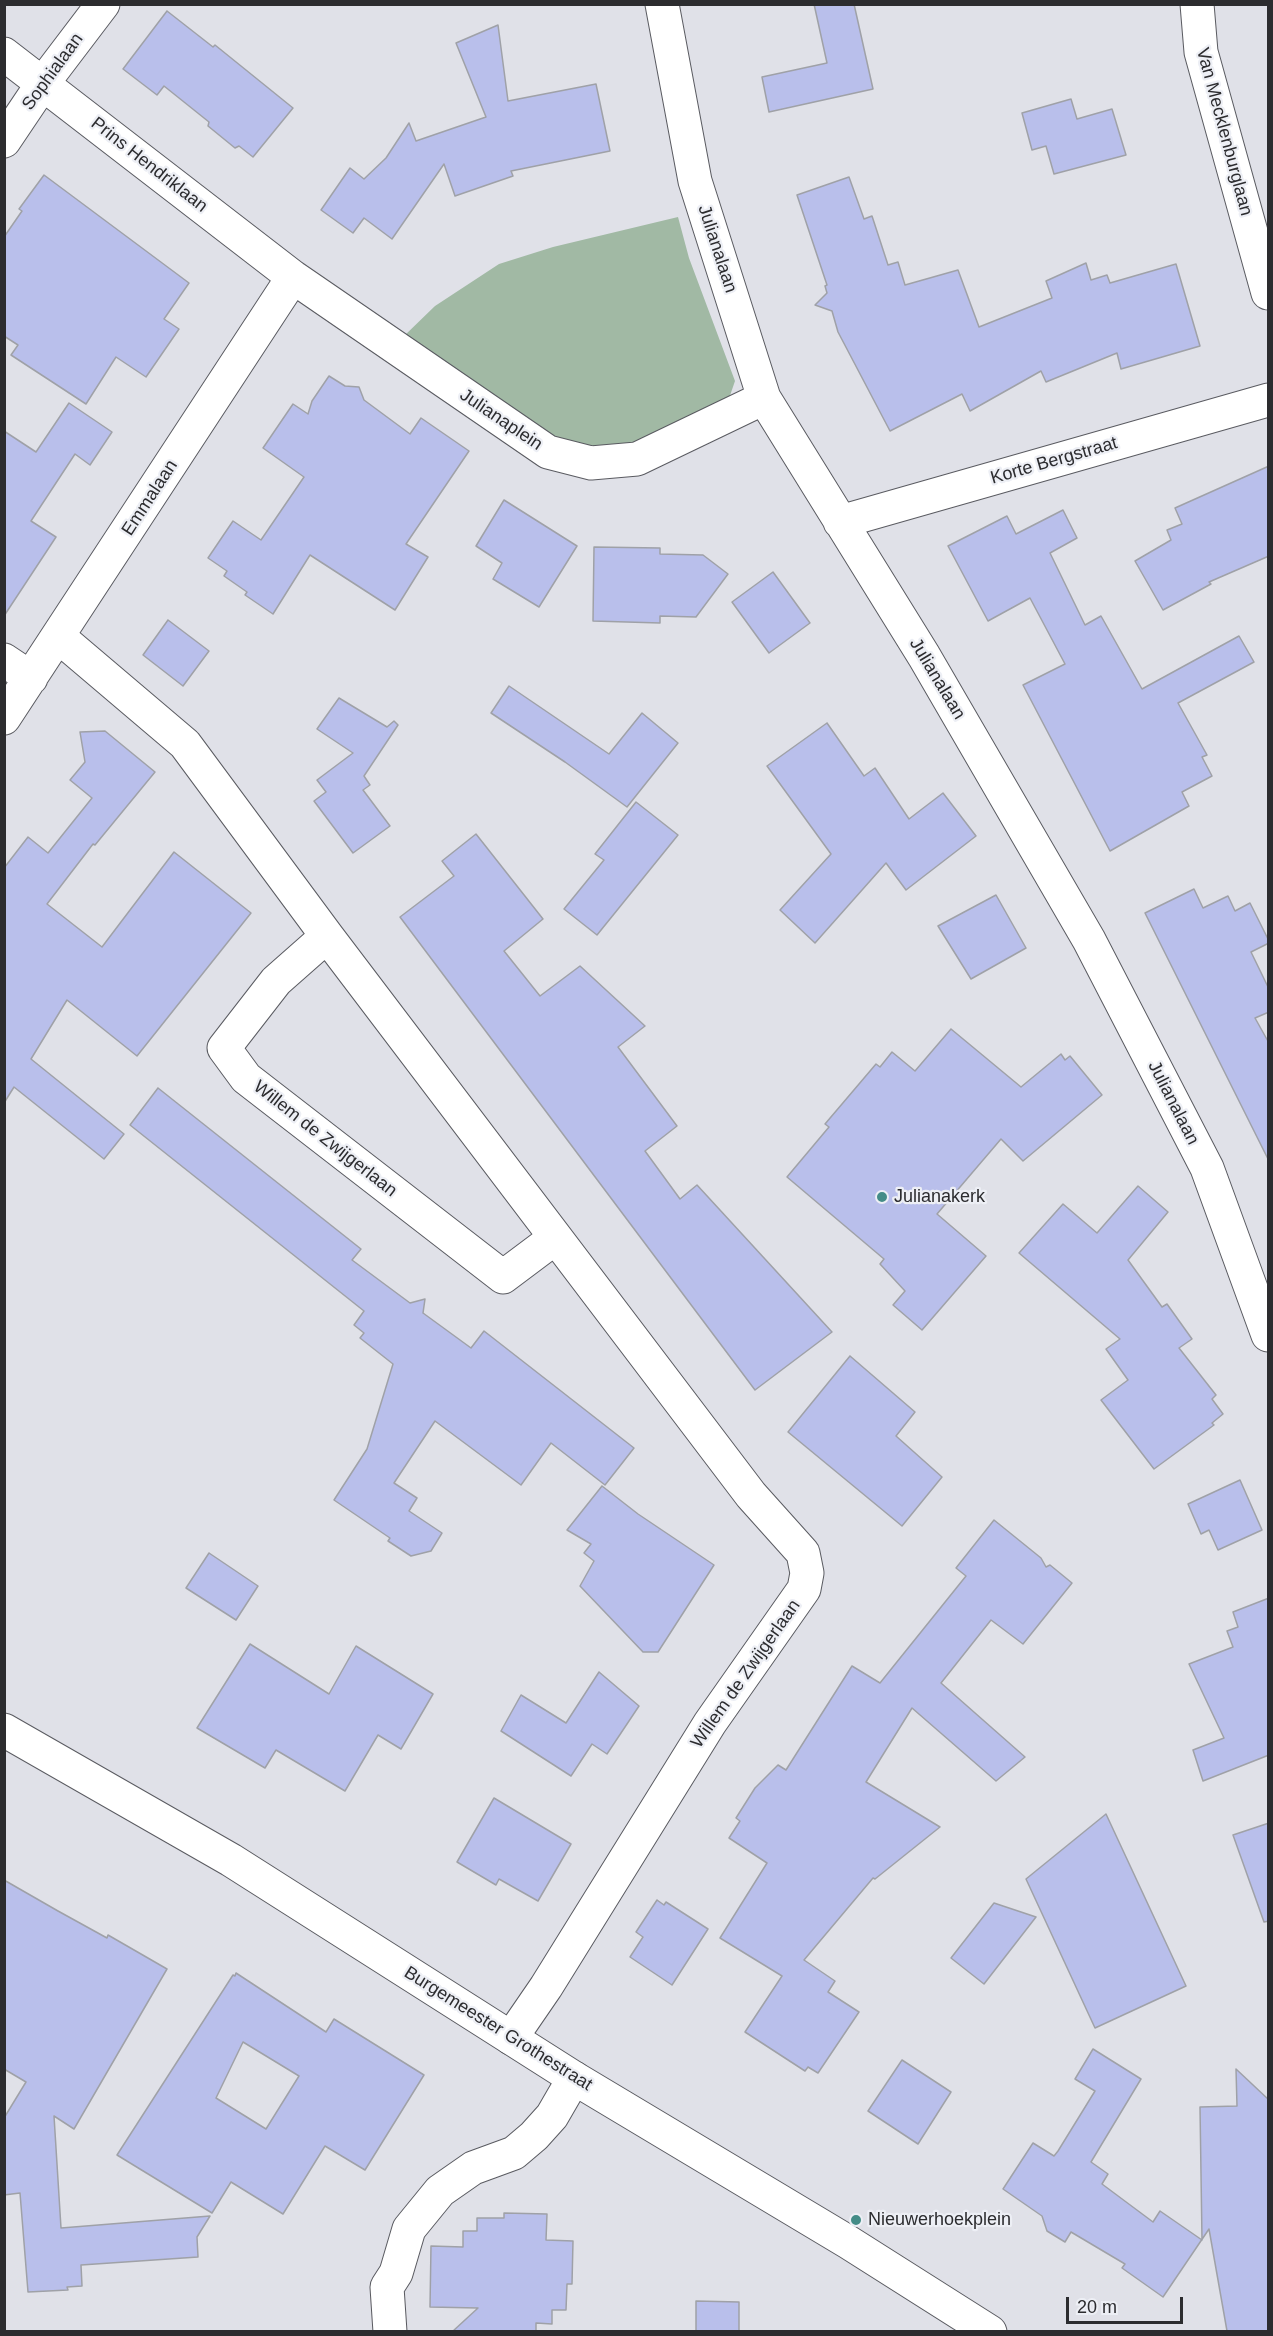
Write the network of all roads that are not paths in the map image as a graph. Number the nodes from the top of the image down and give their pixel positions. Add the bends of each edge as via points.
1 (103, 4) edge
2 (662, 4) edge
3 (1197, 4) edge
4 (4, 54) edge
5 (43, 83) junction
6 (4, 141) edge
7 (293, 277) junction
8 (1269, 293) edge
9 (764, 398) junction
10 (1269, 400) edge
11 (840, 522) junction
12 (59, 637) junction
13 (18, 669) edge
14 (4, 718) edge
15 (327, 936) junction
16 (555, 1238) junction
17 (1269, 1335) edge
18 (4, 1730) edge
19 (511, 2038) junction
20 (574, 2078) junction
21 (390, 2331) edge
22 (990, 2331) edge

1 - 5 street, Sophialaan
2 - 9 street, Julianalaan via 695,181
3 - 8 street, Van Mecklenburglaan via 1201,52
4 - 5 street, Prins Hendriklaan
5 - 6 street, Sophialaan
5 - 7 street, Prins Hendriklaan
7 - 9 street, Julianaplein via 548,452 591,463 637,459
7 - 12 street, Emmalaan
9 - 11 street, Julianalaan
10 - 11 street, Korte Bergstraat
11 - 17 street, Julianalaan via 924,656 1089,940 1207,1168
12 - 13 street, Emmalaan
12 - 15 street, Willem de Zwijgerlaan via 185,744
13 - 14 street, Emmalaan
15 - 16 street, Willem de Zwijgerlaan
15 - 16 street, Willem de Zwijgerlaan via 276,981 224,1048 229,1056 246,1078 503,1277
16 - 19 street, Willem de Zwijgerlaan via 751,1495 803,1553 807,1573 804,1589 710,1723
18 - 19 street, Burgemeester Grothestraat via 231,1860
19 - 20 street, Burgemeester Grothestraat
20 - 21 street via 552,2116 534,2136 514,2153 473,2168 440,2191 409,2229 396,2273 387,2287
20 - 22 street, Burgemeester Grothestraat

